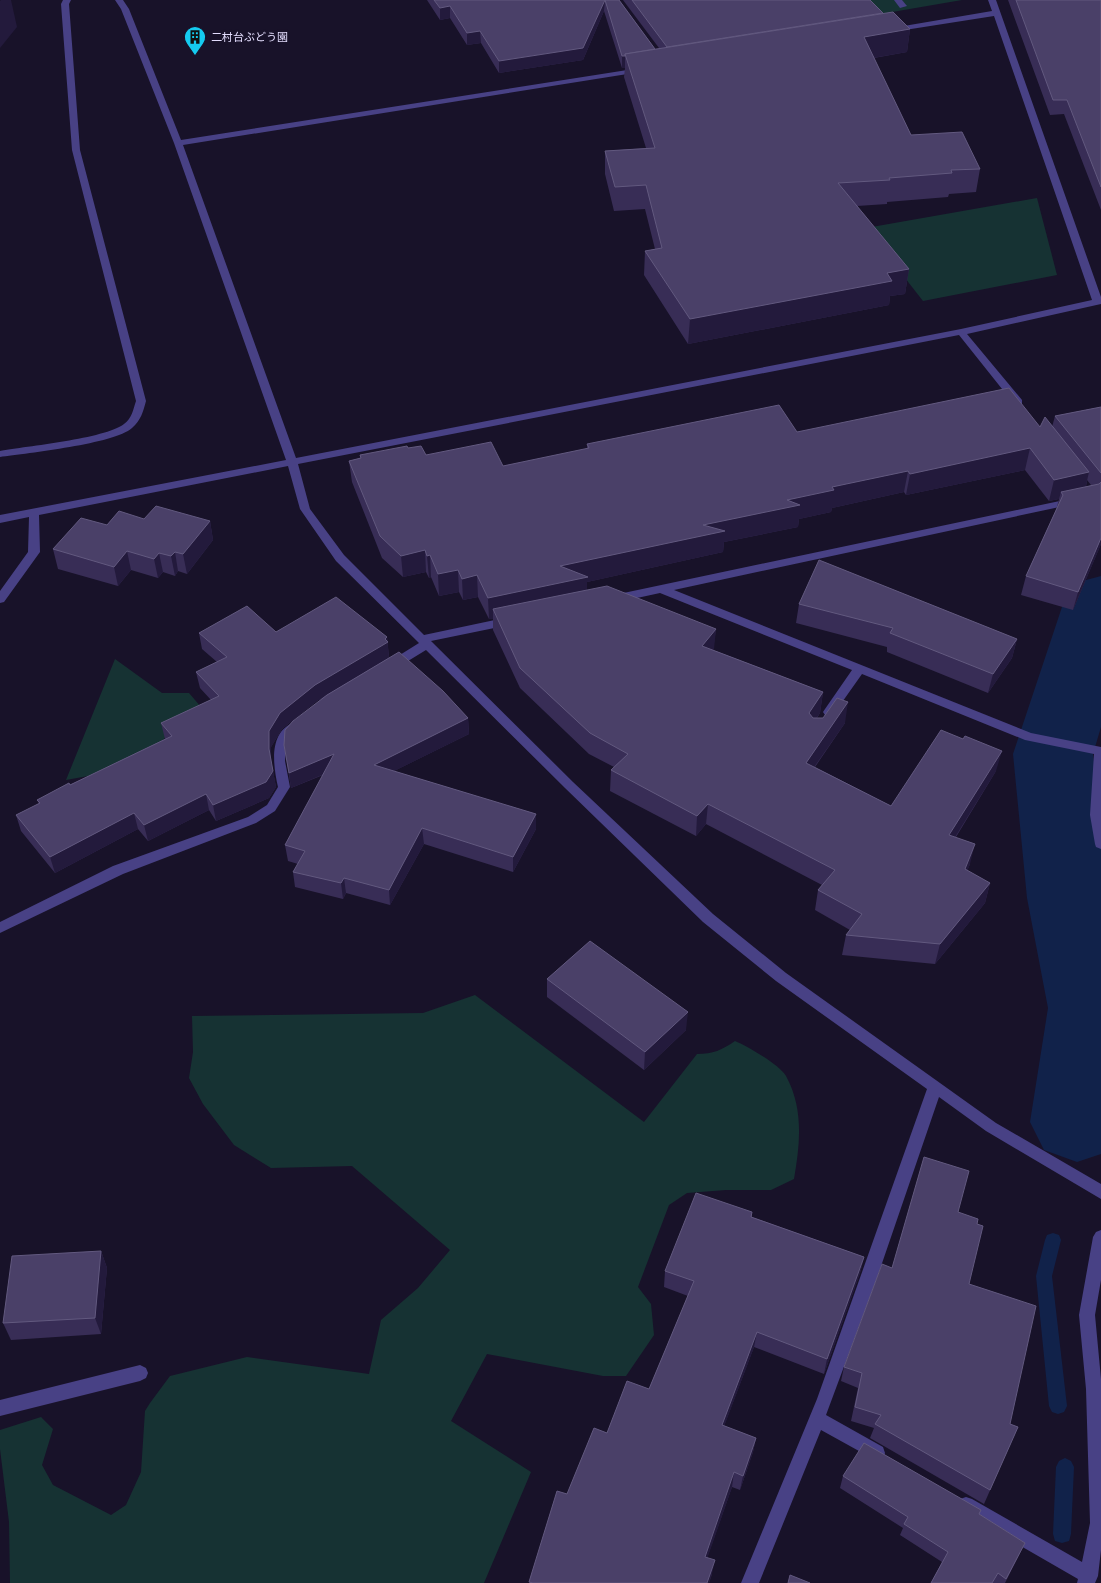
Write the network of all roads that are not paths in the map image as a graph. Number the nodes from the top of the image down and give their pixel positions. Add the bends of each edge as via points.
1 (67, 0) edge
2 (119, 0) edge
3 (992, 0) edge
4 (997, 13) junction
5 (887, 31) edge
6 (645, 69) edge
7 (178, 143) junction
8 (1099, 301) edge
9 (961, 332) junction
10 (1027, 414) edge
11 (0, 454) edge
12 (292, 461) junction
13 (1085, 499) edge
14 (34, 512) junction
15 (0, 519) edge
16 (661, 589) junction
17 (0, 599) edge
18 (603, 601) edge
19 (516, 620) edge
20 (425, 642) junction
21 (860, 668) junction
22 (379, 673) edge
23 (305, 719) edge
24 (824, 720) edge
25 (1101, 751) edge
26 (1101, 844) edge
27 (0, 928) edge
28 (935, 1087) junction
29 (1101, 1192) edge
30 (1101, 1237) edge
31 (140, 1372) dead end
32 (0, 1408) edge
33 (816, 1418) junction
34 (893, 1463) edge
35 (953, 1497) edge
36 (1088, 1580) edge
37 (750, 1583) edge

1 - 11 street via 76,150 141,400 137,417 127,427 106,436
2 - 7 street
3 - 4 street
4 - 5 street
4 - 8 street
6 - 7 street
7 - 12 street
8 - 9 street
9 - 10 street
9 - 12 street
12 - 14 street
12 - 20 street via 305,509 340,558
13 - 16 street
14 - 15 street
14 - 17 street via 34,552
16 - 18 street
16 - 21 street
19 - 20 street
20 - 22 street
20 - 28 street via 708,918 781,977
21 - 24 street
21 - 25 street via 1032,738
23 - 27 street via 287,733 281,744 278,756 284,788 271,808 252,820 118,870
25 - 26 street via 1096,815
28 - 29 street via 991,1127
28 - 33 street
30 - 36 street via 1087,1315 1094,1389 1098,1523
31 - 32 street
33 - 34 street
33 - 37 street via 783,1508
35 - 36 street

